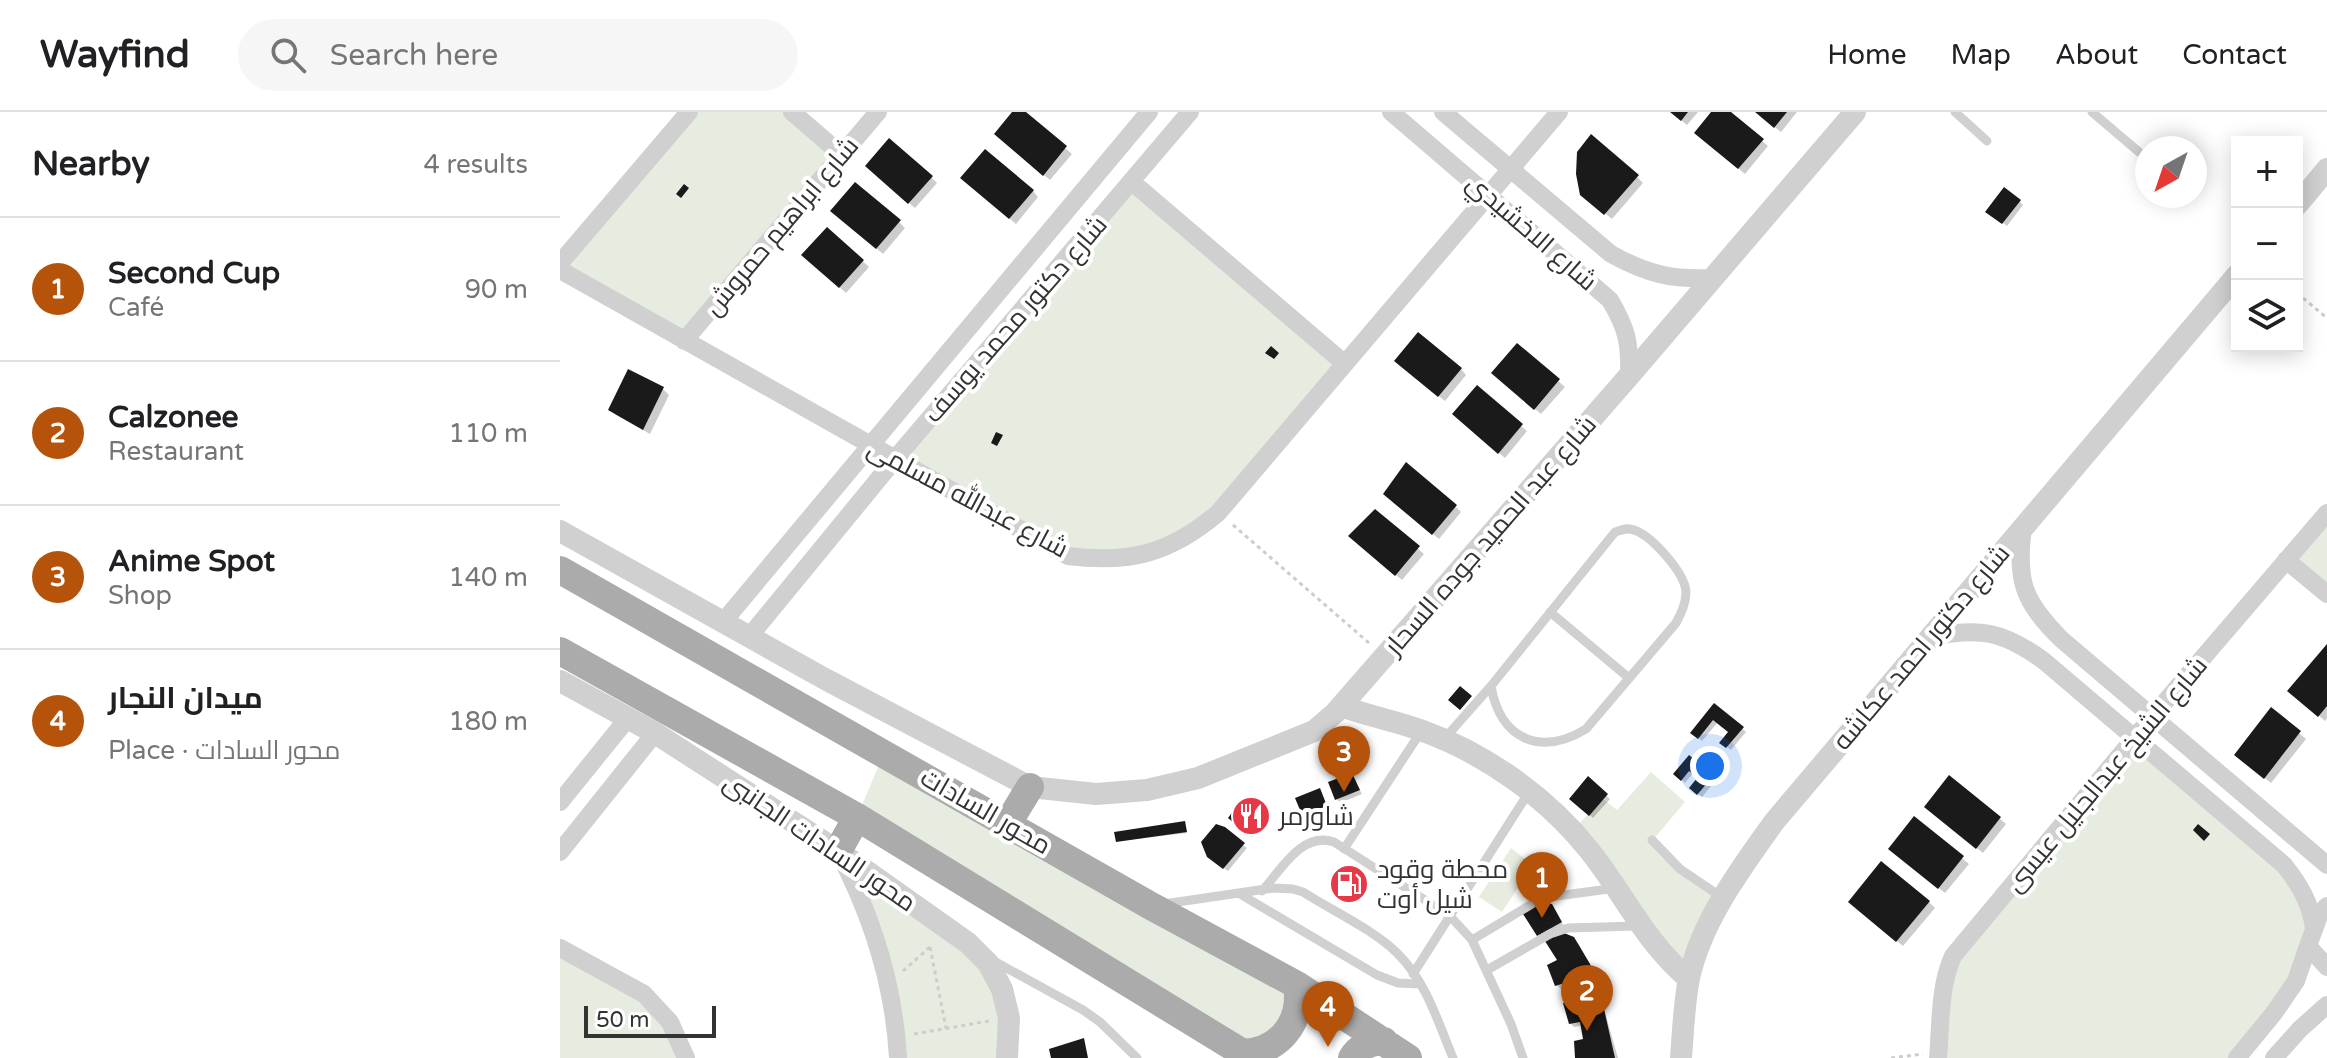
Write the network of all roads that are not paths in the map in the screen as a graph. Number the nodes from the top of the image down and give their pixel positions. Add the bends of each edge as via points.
1 (689, 112) edge
2 (792, 112) edge
3 (878, 112) edge
4 (1149, 112) edge
5 (1190, 112) edge
6 (1391, 112) edge
7 (1443, 112) edge
8 (1559, 112) edge
9 (1855, 112) edge
10 (1955, 112) edge
11 (2092, 112) edge
12 (1987, 141) dead end
13 (2135, 149) edge
14 (842, 155) junction
15 (1510, 169) junction
16 (2327, 169) edge
17 (1132, 182) junction
18 (1488, 194) junction
19 (2303, 198) edge
20 (560, 263) edge
21 (560, 270) edge
22 (1713, 278) junction
23 (2233, 280) edge
24 (684, 341) junction
25 (1344, 363) junction
26 (1629, 376) junction
27 (870, 445) junction
28 (895, 459) junction
29 (2327, 513) edge
30 (2023, 527) junction
31 (560, 531) edge
32 (2286, 560) junction
33 (560, 570) edge
34 (573, 582) edge
35 (2327, 594) edge
36 (1550, 612) junction
37 (723, 622) junction
38 (749, 637) junction
39 (1930, 637) junction
40 (560, 651) edge
41 (1629, 678) junction
42 (560, 681) edge
43 (1491, 686) junction
44 (1341, 706) junction
45 (2152, 717) junction
46 (628, 718) junction
47 (1422, 730) junction
48 (655, 733) junction
49 (2135, 738) junction
50 (1444, 740) junction
51 (1030, 787) junction
52 (1529, 792) junction
53 (560, 802) edge
54 (857, 817) junction
55 (1008, 823) junction
56 (1652, 840) dead end
57 (1344, 849) junction
58 (838, 851) junction
59 (560, 852) edge
60 (2327, 865) edge
61 (1617, 888) junction
62 (1262, 891) junction
63 (1240, 894) junction
64 (1723, 898) junction
65 (1151, 906) junction
66 (2327, 906) edge
67 (1450, 916) junction
68 (1640, 925) junction
69 (2314, 928) junction
70 (1472, 940) junction
71 (2308, 946) junction
72 (560, 948) edge
73 (979, 952) junction
74 (2327, 967) edge
75 (1487, 970) junction
76 (1413, 974) junction
77 (1689, 979) junction
78 (1420, 984) junction
79 (1297, 985) junction
80 (2327, 1005) edge
81 (1384, 1041) junction
82 (1938, 1055) edge
83 (1240, 1056) edge
84 (686, 1058) edge
85 (898, 1058) edge
86 (1007, 1058) edge
87 (1137, 1058) edge
88 (1352, 1058) edge
89 (1408, 1058) edge
90 (1453, 1058) edge
91 (1523, 1058) edge
92 (1681, 1058) edge
93 (2237, 1058) edge
94 (2274, 1058) edge

1 - 20 street
2 - 14 street
3 - 14 street, شارع ابراهيم حمروش
4 - 27 street, شارع دكتور محمد يوسف
5 - 17 street, شارع دكتور محمد يوسف
6 - 18 street, شارع الاخشيدي
7 - 15 street, شارع الاخشيدي
8 - 15 street, شارع عبدالله مسلمى
9 - 22 street, شارع عبد الحميد جوده السحار
10 - 12 lane
11 - 13 lane
14 - 24 street, شارع ابراهيم حمروش
15 - 18 street, شارع عبدالله مسلمى
15 - 22 street, شارع الاخشيدي via 1611,254 1635,267 1687,280
16 - 19 street
17 - 25 street
17 - 28 street, شارع دكتور محمد يوسف
18 - 25 street, شارع عبدالله مسلمى
18 - 26 street, شارع الاخشيدي via 1610,300 1627,336
21 - 24 street, شارع عبدالله مسلمى
22 - 26 street, شارع عبد الحميد جوده السحار
23 - 30 street, شارع دكتور احمد عكاشه
24 - 27 street, شارع عبدالله مسلمى
25 - 28 street, شارع عبدالله مسلمى via 1218,513 1186,537 1149,554 1095,560 1068,556
26 - 44 street, شارع عبد الحميد جوده السحار
27 - 28 street, شارع عبدالله مسلمى
27 - 37 street, شارع دكتور محمد يوسف
28 - 38 street, شارع دكتور محمد يوسف
29 - 32 street, شارع الشيخ عبدالجليل عيسى
30 - 39 street, شارع دكتور احمد عكاشه
30 - 45 street via 2019,558 2024,589 2039,617
31 - 37 street
32 - 35 street
32 - 45 street, شارع الشيخ عبدالجليل عيسى
33 - 34 main road, محور السادات
34 - 55 main road, محور السادات
36 - 41 lane
36 - 41 lane via 1615,532 1635,530 1644,536 1673,562 1686,592 1676,623
36 - 43 lane
37 - 38 street
38 - 51 street
39 - 49 street via 1990,633 2019,643
39 - 64 street, شارع دكتور احمد عكاشه via 1774,822
40 - 54 main road
41 - 43 lane via 1586,729 1552,743 1517,734 1503,721
42 - 46 street, محور السادات الجانبى
43 - 50 lane
44 - 47 street
44 - 51 street, شارع عبد الحميد جوده السحار via 1314,731 1198,778 1096,794
45 - 49 street, شارع الشيخ عبدالجليل عيسى
45 - 60 street
46 - 48 street, محور السادات الجانبى
46 - 53 street
47 - 50 street
47 - 57 lane
48 - 58 street, محور السادات الجانبى
48 - 59 street
49 - 69 street via 2284,865 2301,886
49 - 82 street, شارع الشيخ عبدالجليل عيسى via 1953,956 1943,989
50 - 52 street
51 - 55 main road
52 - 61 street via 1586,846
52 - 67 lane
54 - 58 main road
54 - 83 main road via 1208,1030
55 - 65 main road, محور السادات
56 - 64 lane via 1680,869
57 - 62 lane via 1328,840 1310,841
57 - 67 lane
58 - 73 street, محور السادات الجانبى
58 - 85 street via 873,929 889,984
61 - 68 street
61 - 70 lane via 1542,898
62 - 63 lane
62 - 76 lane via 1303,892 1380,940
63 - 65 lane
63 - 78 lane via 1377,975
64 - 77 street, شارع دكتور احمد عكاشه
65 - 79 main road, محور السادات
66 - 69 street
67 - 70 lane
67 - 76 lane
68 - 75 lane via 1568,928
68 - 77 street
69 - 71 street
70 - 75 lane
71 - 74 street
71 - 93 street via 2296,981
72 - 84 street via 644,994 670,1022
73 - 86 street, محور السادات الجانبى via 1002,989 1009,1018
73 - 87 lane via 1083,1010
75 - 91 lane
76 - 78 lane
77 - 92 street, شارع دكتور احمد عكاشه
78 - 90 lane
79 - 81 main road, محور السادات
79 - 83 main road via 1298,1007 1283,1037
80 - 94 street
81 - 88 main road via 1367,1044
81 - 89 main road, محور السادات

